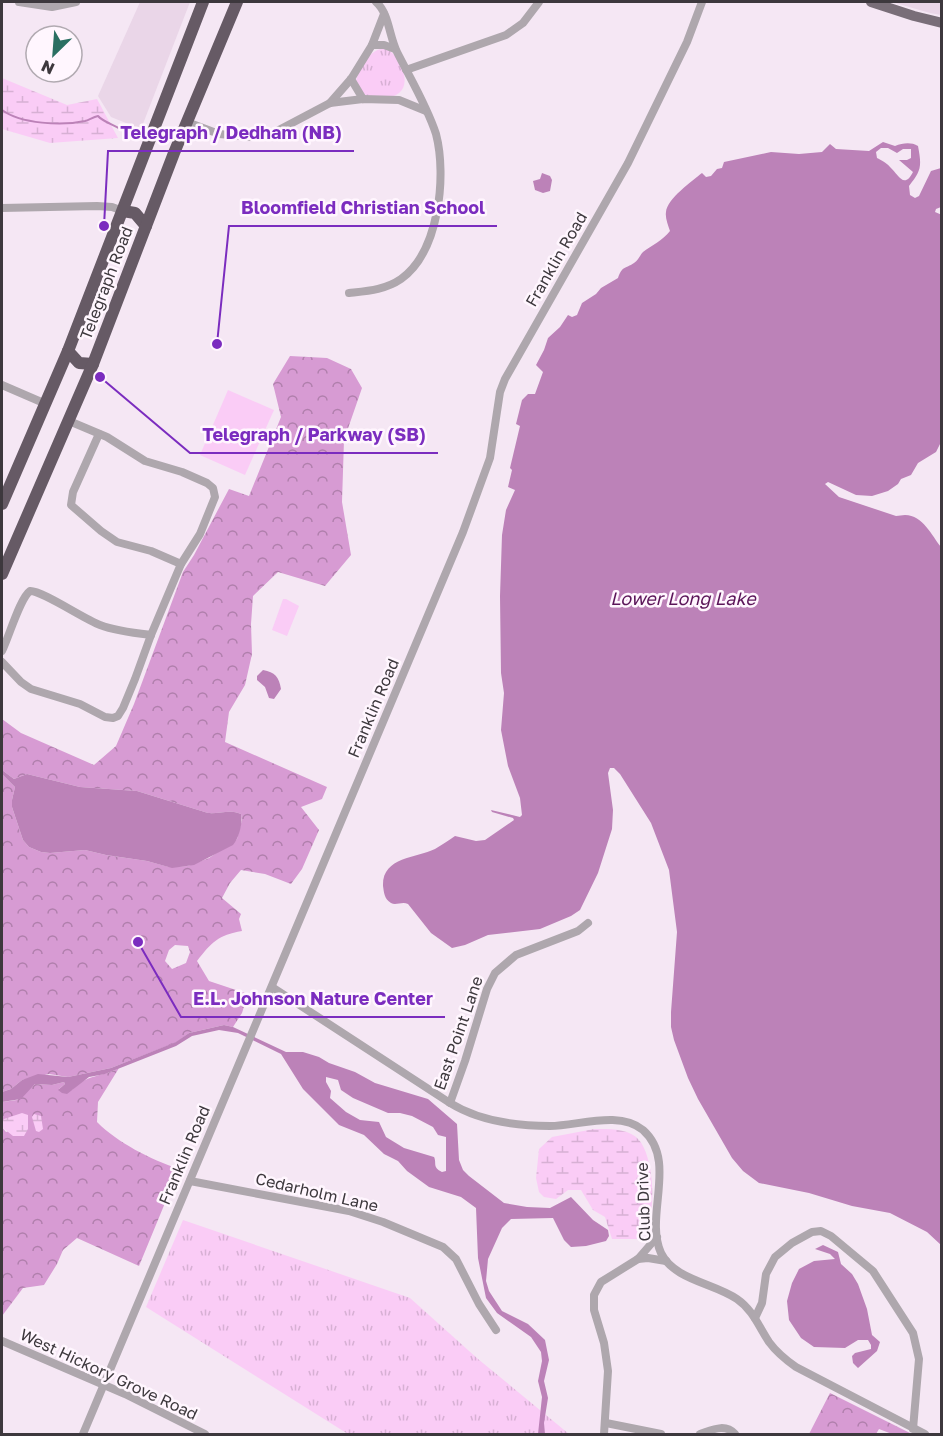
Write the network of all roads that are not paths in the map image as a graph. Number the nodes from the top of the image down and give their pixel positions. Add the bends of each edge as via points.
1 (19, 2) edge
2 (76, 2) edge
3 (203, 2) edge
4 (237, 2) edge
5 (376, 2) edge
6 (539, 2) edge
7 (702, 2) edge
8 (871, 2) edge
9 (384, 14) junction
10 (942, 23) edge
11 (372, 45) junction
12 (395, 49) junction
13 (406, 70) junction
14 (351, 79) junction
15 (410, 80) junction
16 (363, 99) junction
17 (399, 100) junction
18 (330, 103) junction
19 (426, 112) junction
20 (187, 122) junction
21 (2, 208) edge
22 (123, 211) junction
23 (146, 226) junction
24 (348, 293) dead end
25 (68, 351) junction
26 (93, 364) junction
27 (2, 385) edge
28 (46, 404) junction
29 (69, 420) junction
30 (99, 434) junction
31 (2, 504) edge
32 (181, 564) junction
33 (2, 574) edge
34 (151, 635) junction
35 (2, 651) edge
36 (2, 662) edge
37 (588, 923) dead end
38 (272, 987) junction
39 (450, 1103) junction
40 (190, 1181) junction
41 (657, 1237) junction
42 (638, 1259) junction
43 (666, 1261) junction
44 (755, 1318) junction
45 (496, 1330) dead end
46 (2, 1341) edge
47 (104, 1385) junction
48 (606, 1423) junction
49 (914, 1429) junction
50 (83, 1434) edge
51 (205, 1434) edge
52 (604, 1434) edge
53 (661, 1434) edge
54 (700, 1434) edge
55 (735, 1434) edge
56 (925, 1434) edge

1 - 2 street via 52,7
3 - 22 highway, Telegraph Road
4 - 20 highway, Telegraph Road
5 - 9 street
6 - 13 street via 523,23 506,34
7 - 38 street, Franklin Road via 628,162 503,382 490,458 463,532
8 - 10 main road
9 - 11 street
9 - 12 street
11 - 12 street
11 - 14 street
12 - 13 street
13 - 15 street
14 - 16 street
14 - 18 street
15 - 17 street
15 - 19 street
16 - 17 street
16 - 18 street
17 - 19 street
18 - 20 street via 288,127 261,136 227,136
19 - 24 street via 440,161 438,202 427,243 416,264 399,280 376,290
20 - 23 highway, Telegraph Road
21 - 22 street via 97,206
22 - 23 highway via 135,213
22 - 25 highway, Telegraph Road
23 - 26 highway, Telegraph Road
25 - 26 highway via 79,363
25 - 28 highway, Telegraph Road
26 - 29 highway, Telegraph Road
27 - 28 street
28 - 31 highway, Telegraph Road
29 - 30 street
29 - 33 highway, Telegraph Road
30 - 32 street via 71,505 117,542
30 - 32 street via 145,461 182,472 213,488 215,497 200,534
32 - 34 street
34 - 35 street via 99,625 42,592 30,591 23,598
34 - 36 street via 123,708 113,718 31,689
37 - 39 street, East Point Lane via 578,932 516,955 495,973
38 - 39 street, Club Drive
38 - 40 street, Franklin Road
39 - 41 street, Club Drive via 473,1115 510,1122 549,1126 614,1121 639,1128 652,1143 659,1163
40 - 45 street, Cedarholm Lane via 349,1211 443,1247 456,1259
40 - 47 street, Franklin Road
41 - 42 street
41 - 43 street, Club Drive
42 - 43 street
42 - 48 street via 606,1277 593,1298 607,1361
43 - 44 street, Club Drive via 684,1274 734,1297
44 - 49 street, Club Drive via 777,1352 796,1367
44 - 49 street via 762,1303 766,1274 775,1257 809,1233 821,1231 831,1236 873,1271 913,1333 920,1359
46 - 47 street, West Hickory Grove Road
47 - 50 street, Franklin Road
47 - 51 street, West Hickory Grove Road
48 - 52 street
48 - 53 street
49 - 56 street, Club Drive
54 - 55 street via 723,1427

